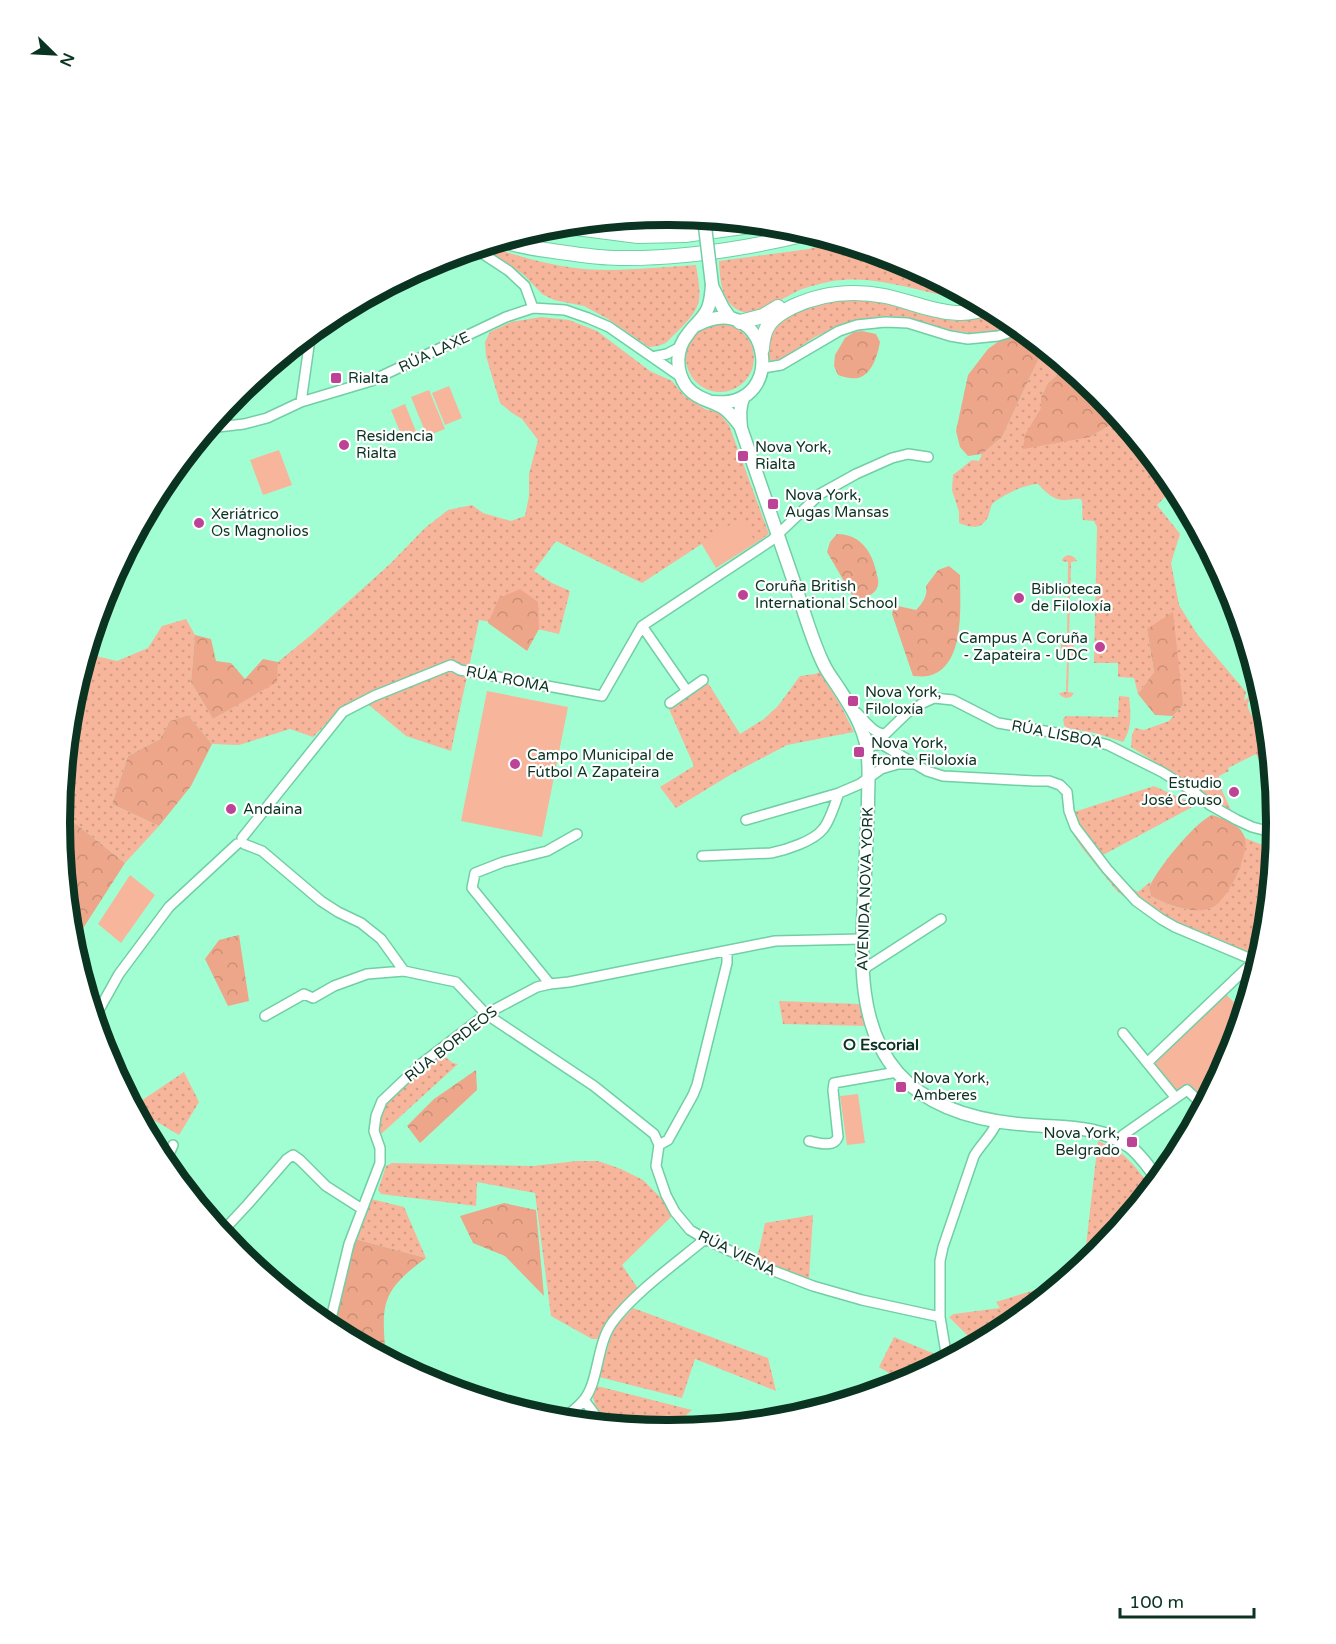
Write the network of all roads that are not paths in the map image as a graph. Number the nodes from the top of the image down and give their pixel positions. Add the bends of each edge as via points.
1 (705, 226) edge
2 (732, 229) edge
3 (591, 230) edge
4 (792, 238) edge
5 (804, 241) edge
6 (771, 243) junction
7 (514, 245) edge
8 (483, 254) edge
9 (712, 285) junction
10 (966, 305) edge
11 (533, 308) junction
12 (977, 311) edge
13 (735, 320) junction
14 (696, 326) junction
15 (1010, 332) edge
16 (309, 344) edge
17 (680, 347) junction
18 (762, 349) junction
19 (652, 357) junction
20 (763, 368) junction
21 (681, 377) junction
22 (744, 396) junction
23 (301, 402) junction
24 (711, 402) junction
25 (220, 427) edge
26 (741, 428) junction
27 (928, 458) dead end
28 (777, 536) junction
29 (642, 626) junction
30 (703, 680) dead end
31 (687, 691) junction
32 (670, 703) dead end
33 (853, 710) junction
34 (862, 729) junction
35 (885, 734) junction
36 (874, 745) junction
37 (914, 764) junction
38 (868, 778) junction
39 (839, 793) junction
40 (746, 820) dead end
41 (1266, 831) edge
42 (577, 834) dead end
43 (241, 842) junction
44 (702, 856) dead end
45 (941, 919) dead end
46 (862, 939) junction
47 (727, 952) junction
48 (1249, 959) edge
49 (862, 970) junction
50 (404, 971) junction
51 (1246, 971) edge
52 (550, 984) junction
53 (100, 1008) edge
54 (486, 1014) junction
55 (265, 1016) dead end
56 (1123, 1033) dead end
57 (1148, 1062) junction
58 (897, 1072) junction
59 (1175, 1097) junction
60 (1197, 1099) edge
61 (996, 1122) junction
62 (809, 1141) dead end
63 (1120, 1142) junction
64 (173, 1145) dead end
65 (658, 1145) junction
66 (170, 1152) edge
67 (1152, 1172) edge
68 (362, 1209) junction
69 (228, 1225) edge
70 (705, 1239) junction
71 (332, 1316) edge
72 (940, 1317) junction
73 (946, 1351) edge
74 (584, 1400) junction
75 (571, 1411) edge
76 (595, 1414) edge

1 - 9 main road, bridge
2 - 3 highway via 638,236
4 - 6 highway
5 - 6 highway
6 - 7 highway via 692,255 621,258
8 - 11 street via 525,286
9 - 13 main road via 723,308
9 - 14 main road via 707,311
10 - 13 highway via 955,306 875,288 840,286 791,300 763,316
11 - 19 street, RÚA LAXE via 565,310 588,318 609,327
11 - 23 street, RÚA LAXE via 371,381
12 - 18 highway via 956,313 884,296 836,293 798,304 774,318 762,336
13 - 14 main road via 718,317
13 - 18 main road via 750,329
14 - 17 main road
15 - 20 street via 968,339 908,323 857,326 839,331 781,365
16 - 23 street
17 - 19 street
17 - 21 main road
18 - 20 main road
19 - 21 street, RÚA LAXE
20 - 22 main road via 753,389
21 - 24 main road via 693,393
22 - 24 main road via 723,403
22 - 26 main road
23 - 25 street, RÚA LAXE via 267,418
24 - 26 main road via 724,408
26 - 28 main road, AVENIDA NOVA YORK
27 - 28 street, RÚA ROMA via 908,454 856,474 820,494
28 - 29 street, RÚA ROMA
28 - 33 main road, AVENIDA NOVA YORK via 823,664
29 - 31 street
29 - 43 street, RÚA ROMA via 602,696 450,665 343,712
30 - 31 street
31 - 32 street
33 - 34 main road, AVENIDA NOVA YORK
33 - 35 street
34 - 36 street, AVENIDA NOVA YORK via 868,744
34 - 38 main road, AVENIDA NOVA YORK
35 - 36 street, RÚA LISBOA
35 - 41 street, RÚA LISBOA via 923,703 934,698 953,700 998,723 1093,740 1122,750 1222,812
36 - 37 street via 887,747
37 - 38 street via 890,766
37 - 48 street via 942,776 1060,784 1067,792 1075,827 1136,901 1175,927
38 - 39 street
38 - 46 main road, AVENIDA NOVA YORK
39 - 40 street
39 - 44 street via 823,829 811,838 771,854
42 - 52 street via 547,851 475,873 472,888
43 - 50 street via 262,851 321,902 361,923 381,939
43 - 53 street via 169,907 119,974
45 - 49 street
46 - 47 street, RÚA BORDEOS via 776,941
46 - 49 main road, AVENIDA NOVA YORK
47 - 52 street, RÚA BORDEOS
47 - 65 street via 728,963 697,1085 668,1140
49 - 58 main road, AVENIDA NOVA YORK via 874,1031
50 - 54 street via 456,982
50 - 55 street via 367,974 313,998 304,994
51 - 57 street
52 - 54 street, RÚA BORDEOS
54 - 65 street via 594,1086 654,1134
54 - 68 street, RÚA BORDEOS via 421,1064 382,1101 374,1131 380,1163
56 - 57 street
57 - 59 street
58 - 61 main road, AVENIDA NOVA YORK via 937,1102
58 - 62 street via 834,1083 837,1141
59 - 60 street via 1187,1090
59 - 63 street
61 - 63 main road, AVENIDA NOVA YORK via 1079,1128 1106,1134
61 - 72 street via 974,1156 943,1247
63 - 67 main road, AVENIDA NOVA YORK via 1131,1148
64 - 66 street
65 - 70 street, RÚA VIENA via 656,1166 666,1195 690,1230
68 - 69 street via 326,1186 293,1155
68 - 71 street, RÚA BORDEOS
70 - 72 street, RÚA VIENA via 813,1286
70 - 74 street via 633,1300 610,1325
72 - 73 street
74 - 75 street
74 - 76 street

